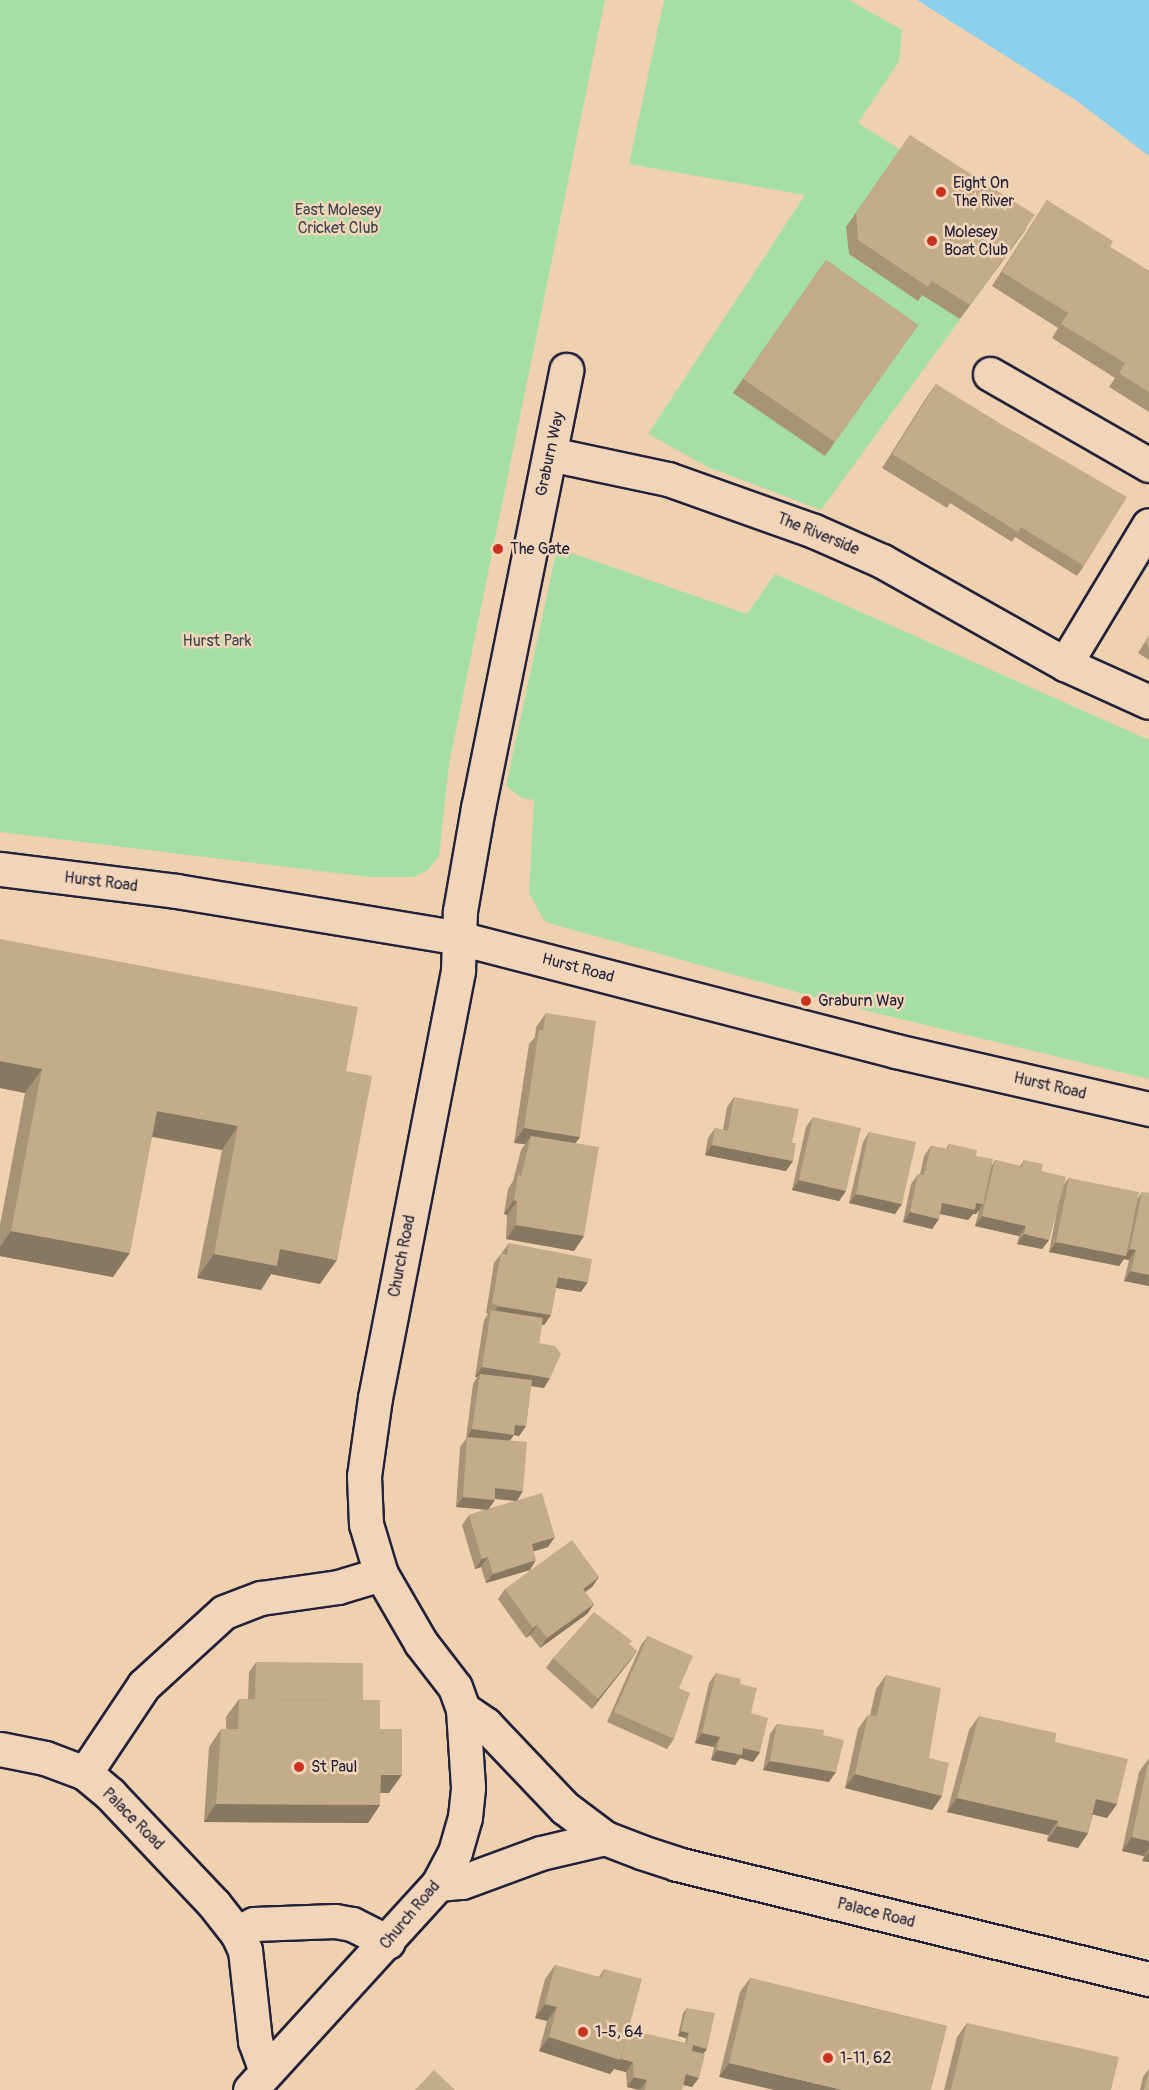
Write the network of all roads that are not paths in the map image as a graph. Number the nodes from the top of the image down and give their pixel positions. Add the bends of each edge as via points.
1 (566, 370) dead end
2 (990, 374) dead end
3 (550, 454) junction
4 (1149, 465) edge
5 (1149, 525) edge
6 (1065, 664) junction
7 (1149, 702) edge
8 (0, 869) edge
9 (459, 938) junction
10 (1149, 1109) edge
11 (381, 1574) junction
12 (463, 1709) junction
13 (0, 1749) edge
14 (85, 1773) junction
15 (605, 1838) junction
16 (438, 1884) junction
17 (237, 1932) junction
18 (388, 1942) junction
19 (1149, 1979) edge
20 (258, 2080) edge

1 - 3 street, Graburn Way
2 - 4 street
3 - 6 street, The Riverside via 668,479 814,531 882,561
3 - 9 street, Graburn Way via 463,890
5 - 6 street
6 - 7 street, The Riverside
8 - 9 street, Hurst Road via 176,891
9 - 10 street, Hurst Road via 875,1046
9 - 11 street, Church Road via 458,970 375,1398 364,1476 366,1524
11 - 12 street, Church Road via 421,1643 455,1687
11 - 14 street via 338,1587 261,1598 224,1612 144,1685
12 - 15 street, Palace Road via 485,1724 564,1808
12 - 16 street, Church Road via 468,1787 465,1817 455,1852
13 - 14 street, Palace Road via 45,1758
14 - 17 street, Palace Road via 170,1856
15 - 16 street via 541,1853 462,1882
15 - 19 street, Palace Road via 677,1864
16 - 18 street, Church Road
17 - 18 street via 254,1924 334,1921 352,1924
17 - 20 street, Palace Road via 250,1971
18 - 20 street, Church Road

